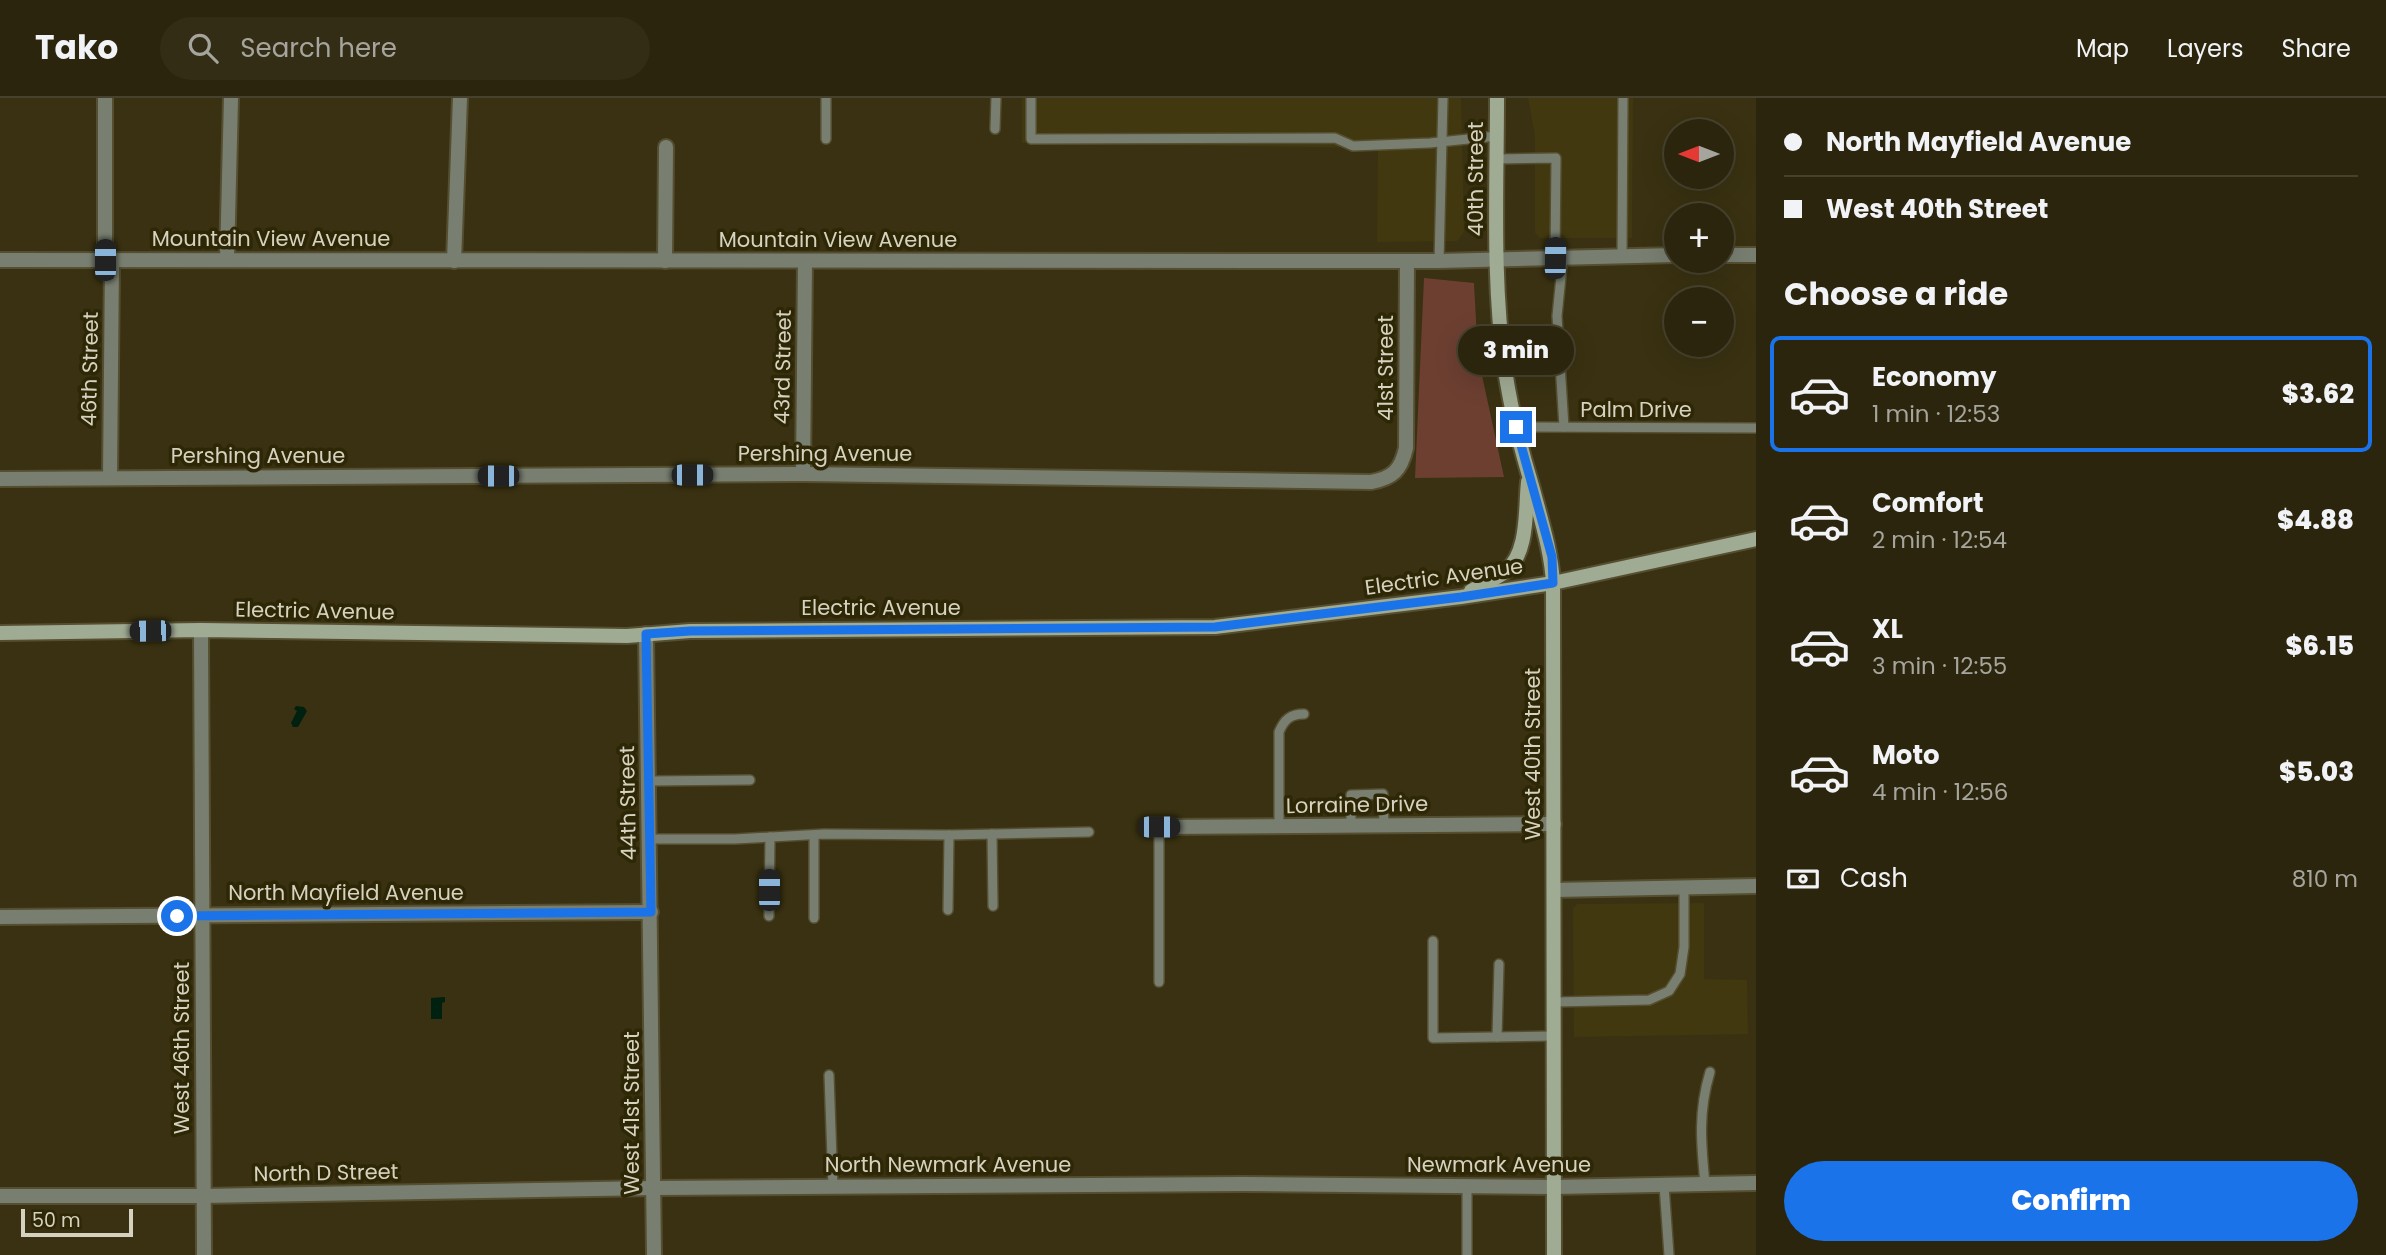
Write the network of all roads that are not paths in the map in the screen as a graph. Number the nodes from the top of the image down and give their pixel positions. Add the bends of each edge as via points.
1 (105, 98) edge
2 (231, 98) edge
3 (460, 98) edge
4 (826, 98) edge
5 (996, 98) edge
6 (1031, 98) edge
7 (1443, 98) edge
8 (1497, 98) edge
9 (1623, 98) edge
10 (995, 129) dead end
11 (1497, 136) junction
12 (826, 139) dead end
13 (1442, 142) junction
14 (666, 147) dead end
15 (1497, 159) junction
16 (1664, 255) edge
17 (1734, 255) edge
18 (1622, 256) junction
19 (1756, 256) edge
20 (1559, 257) junction
21 (0, 260) edge
22 (109, 260) junction
23 (228, 260) junction
24 (1496, 260) junction
25 (454, 261) junction
26 (665, 261) junction
27 (805, 261) junction
28 (1407, 261) junction
29 (1440, 261) junction
30 (1516, 427) junction
31 (1564, 427) junction
32 (1756, 428) edge
33 (1397, 473) joint
34 (803, 474) junction
35 (1529, 475) junction
36 (110, 478) junction
37 (0, 479) edge
38 (1756, 539) edge
39 (1553, 583) junction
40 (1461, 597) junction
41 (201, 630) junction
42 (0, 633) edge
43 (646, 634) junction
44 (1304, 713) dead end
45 (750, 780) dead end
46 (649, 781) junction
47 (1554, 824) junction
48 (1384, 825) junction
49 (1351, 826) junction
50 (1159, 827) joint
51 (1279, 827) junction
52 (1089, 832) dead end
53 (992, 834) junction
54 (814, 835) junction
55 (949, 835) junction
56 (770, 837) junction
57 (650, 839) junction
58 (1756, 886) edge
59 (1684, 887) junction
60 (1554, 890) junction
61 (993, 906) dead end
62 (948, 911) dead end
63 (651, 912) junction
64 (202, 915) junction
65 (769, 916) dead end
66 (0, 917) edge
67 (814, 918) dead end
68 (1433, 941) dead end
69 (1499, 964) dead end
70 (652, 971) joint
71 (1159, 982) dead end
72 (1554, 1002) junction
73 (1554, 1036) junction
74 (1497, 1037) junction
75 (1710, 1072) dead end
76 (829, 1075) dead end
77 (1756, 1183) edge
78 (1243, 1184) joint
79 (1705, 1184) junction
80 (1664, 1185) junction
81 (833, 1187) junction
82 (1467, 1187) junction
83 (1554, 1187) junction
84 (654, 1188) junction
85 (0, 1196) edge
86 (203, 1196) junction
87 (204, 1255) edge
88 (654, 1255) edge
89 (1467, 1255) edge
90 (1554, 1255) edge
91 (1669, 1255) edge

1 - 22 street, 46th Street
2 - 23 street
3 - 25 street
4 - 12 lane
5 - 10 lane
6 - 13 lane via 1031,139 1335,138 1353,146
7 - 13 lane
8 - 11 main road, 40th Street
9 - 18 lane
11 - 13 lane
11 - 15 main road, 40th Street
13 - 29 lane
14 - 26 street
15 - 20 lane via 1556,158
15 - 24 main road, 40th Street
16 - 18 street, Mountain View Avenue
17 - 19 street
18 - 20 street, Mountain View Avenue
20 - 24 street, Mountain View Avenue
20 - 31 lane via 1557,316
21 - 22 street, Mountain View Avenue
22 - 23 street, Mountain View Avenue
22 - 36 street, 46th Street
23 - 25 street, Mountain View Avenue
24 - 29 street, Mountain View Avenue
24 - 30 main road, West 40th Street via 1500,329
25 - 26 street, Mountain View Avenue
26 - 27 street, Mountain View Avenue
27 - 28 street, Mountain View Avenue
27 - 34 street, 43rd Street
28 - 29 street, Mountain View Avenue
28 - 33 street, 41st Street via 1406,448
30 - 31 lane, Palm Drive
30 - 35 main road, West 40th Street
31 - 32 lane, Palm Drive
33 - 34 street, Pershing Avenue via 1371,482
34 - 36 street, Pershing Avenue
35 - 39 main road, West 40th Street via 1552,557
35 - 40 main road via 1517,558 1504,573
36 - 37 street, Pershing Avenue
38 - 39 main road, Electric Avenue
39 - 40 main road, Electric Avenue
39 - 47 main road, West 40th Street
40 - 43 main road, Electric Avenue via 1215,627
41 - 42 main road, Electric Avenue
41 - 43 main road, Electric Avenue
41 - 64 street, West 46th Street
43 - 46 street, 44th Street
44 - 51 lane via 1283,721 1279,732
45 - 46 lane
46 - 57 street, 44th Street
47 - 48 street, Lorraine Drive
47 - 60 main road, West 40th Street
48 - 49 street, Lorraine Drive
48 - 49 lane via 1383,794 1350,795
49 - 51 street, Lorraine Drive
50 - 51 street, Lorraine Drive
50 - 71 lane
52 - 53 lane
53 - 55 lane
53 - 61 lane
54 - 55 lane
54 - 56 lane
54 - 67 lane
55 - 62 lane
56 - 57 lane
56 - 65 lane
57 - 63 street, 44th Street
58 - 59 street
59 - 60 street
59 - 72 lane via 1684,947 1680,974 1669,991 1648,1000
60 - 72 main road, West 40th Street
63 - 64 street, North Mayfield Avenue
63 - 70 street, 44th Street
64 - 66 street, North Mayfield Avenue
64 - 86 street, West 46th Street
68 - 74 lane via 1433,1038
69 - 74 lane
70 - 84 street, West 41st Street
72 - 73 main road, West 40th Street
73 - 74 lane
73 - 83 main road, West 40th Street
75 - 79 lane via 1700,1126
76 - 81 lane
77 - 79 street, Newmark Avenue
78 - 81 street, North Newmark Avenue
78 - 82 street, Newmark Avenue
79 - 80 street, Newmark Avenue
80 - 83 street, Newmark Avenue
80 - 91 lane
81 - 84 street, North Newmark Avenue
82 - 83 street, Newmark Avenue
82 - 89 lane
83 - 90 main road, West 40th Street
84 - 86 street, North D Street
84 - 88 street, West 41st Street
85 - 86 street, North D Street
86 - 87 street, West 46th Street

